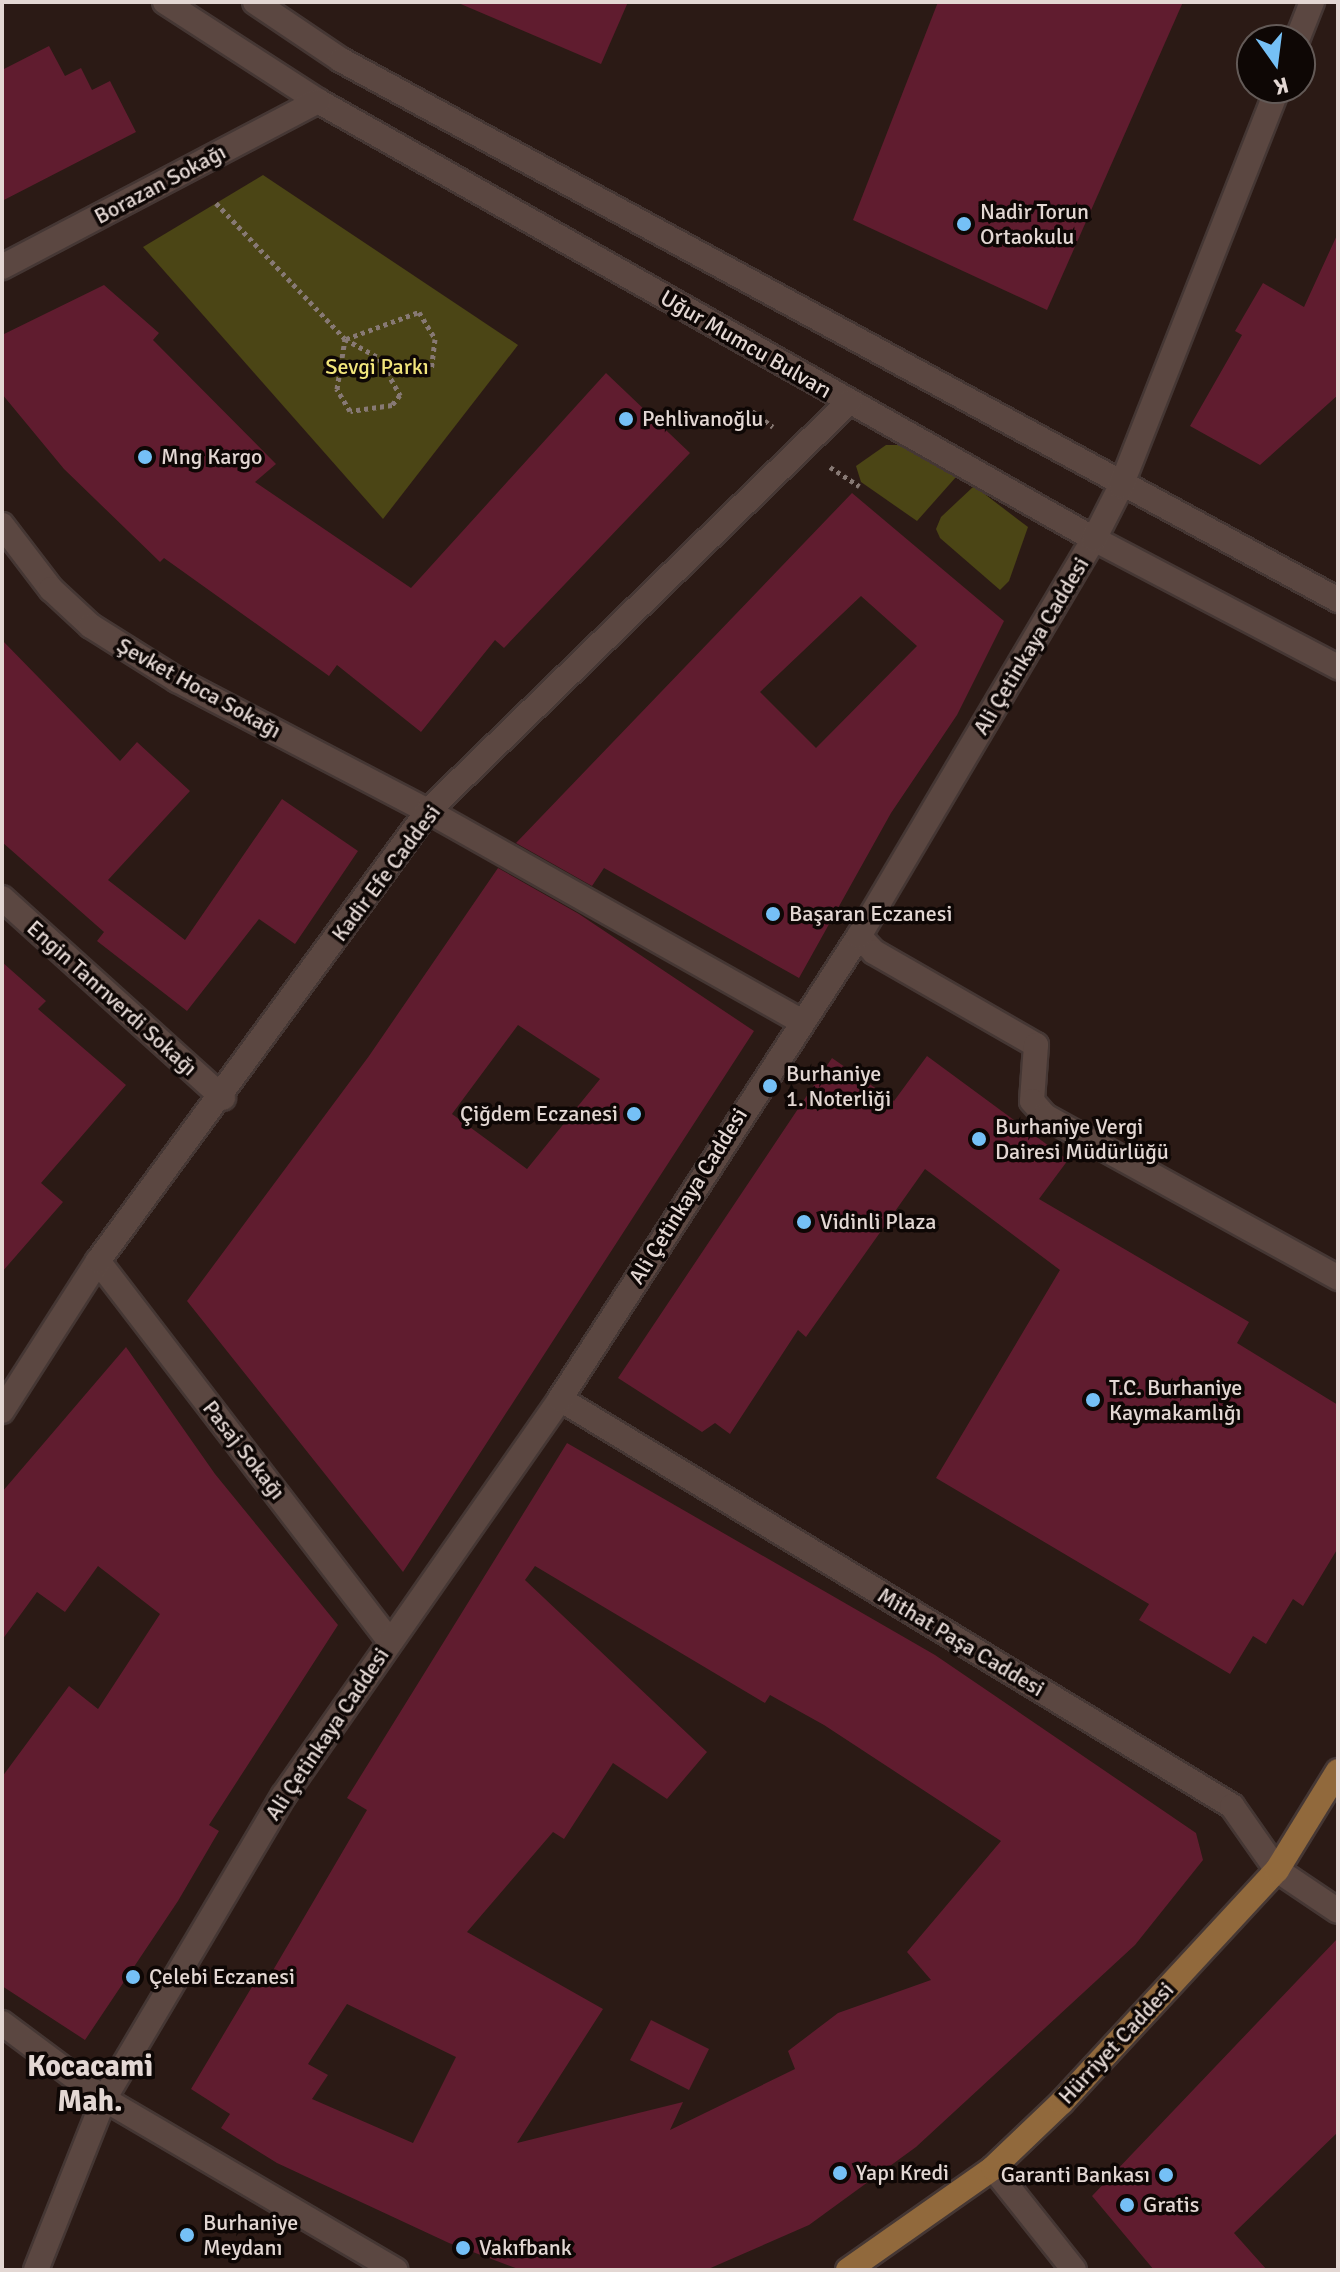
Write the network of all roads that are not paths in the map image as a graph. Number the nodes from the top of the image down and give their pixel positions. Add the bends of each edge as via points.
1 (165, 2) edge
2 (255, 2) edge
3 (1312, 2) edge
4 (1303, 24) edge
5 (318, 101) junction
6 (1272, 104) edge
7 (2, 267) edge
8 (849, 402) junction
9 (1121, 486) junction
10 (2, 525) edge
11 (1094, 539) junction
12 (1338, 600) edge
13 (1338, 667) edge
14 (428, 811) junction
15 (2, 898) edge
16 (859, 936) junction
17 (800, 1021) junction
18 (223, 1098) junction
19 (98, 1261) junction
20 (1338, 1278) edge
21 (560, 1399) junction
22 (2, 1411) edge
23 (389, 1640) junction
24 (1338, 1771) edge
25 (1277, 1870) junction
26 (1338, 1911) edge
27 (2, 2023) edge
28 (104, 2099) junction
29 (993, 2168) junction
30 (36, 2270) edge
31 (396, 2270) edge
32 (848, 2270) edge
33 (1074, 2270) edge

1 - 5 street, Uğur Mumcu Bulvarı
2 - 9 street via 341,60
3 - 4 street
5 - 7 street, Borazan Sokağı
5 - 8 street, Uğur Mumcu Bulvarı
6 - 9 street, Ali Çetinkaya Caddesi
8 - 11 street, Uğur Mumcu Bulvarı
8 - 14 street, Kadir Efe Caddesi
9 - 11 street, Ali Çetinkaya Caddesi
9 - 12 street
10 - 14 street, Şevket Hoca Sokağı via 51,589 91,626 177,680
11 - 13 street, Uğur Mumcu Bulvarı
11 - 16 street, Ali Çetinkaya Caddesi
14 - 17 street, Şevket Hoca Sokağı
14 - 18 street, Kadir Efe Caddesi
15 - 18 street, Engin Tanrıverdi Sokağı
16 - 17 street, Ali Çetinkaya Caddesi
16 - 20 street via 874,952 1036,1045 1032,1101 1045,1116
17 - 21 street, Ali Çetinkaya Caddesi
18 - 19 street, Kadir Efe Caddesi
19 - 22 street, Kadir Efe Caddesi
19 - 23 street, Pasaj Sokağı
21 - 23 street, Ali Çetinkaya Caddesi
21 - 25 street, Mithat Paşa Caddesi via 1232,1806
23 - 28 street, Ali Çetinkaya Caddesi via 284,1795
24 - 25 main road, Hürriyet Caddesi
25 - 26 street, Mithat Paşa Caddesi
25 - 29 main road, Hürriyet Caddesi via 1062,2102
27 - 28 street
28 - 30 street, Ali Çetinkaya Caddesi
28 - 31 street
29 - 32 main road, Hürriyet Caddesi
29 - 33 street

